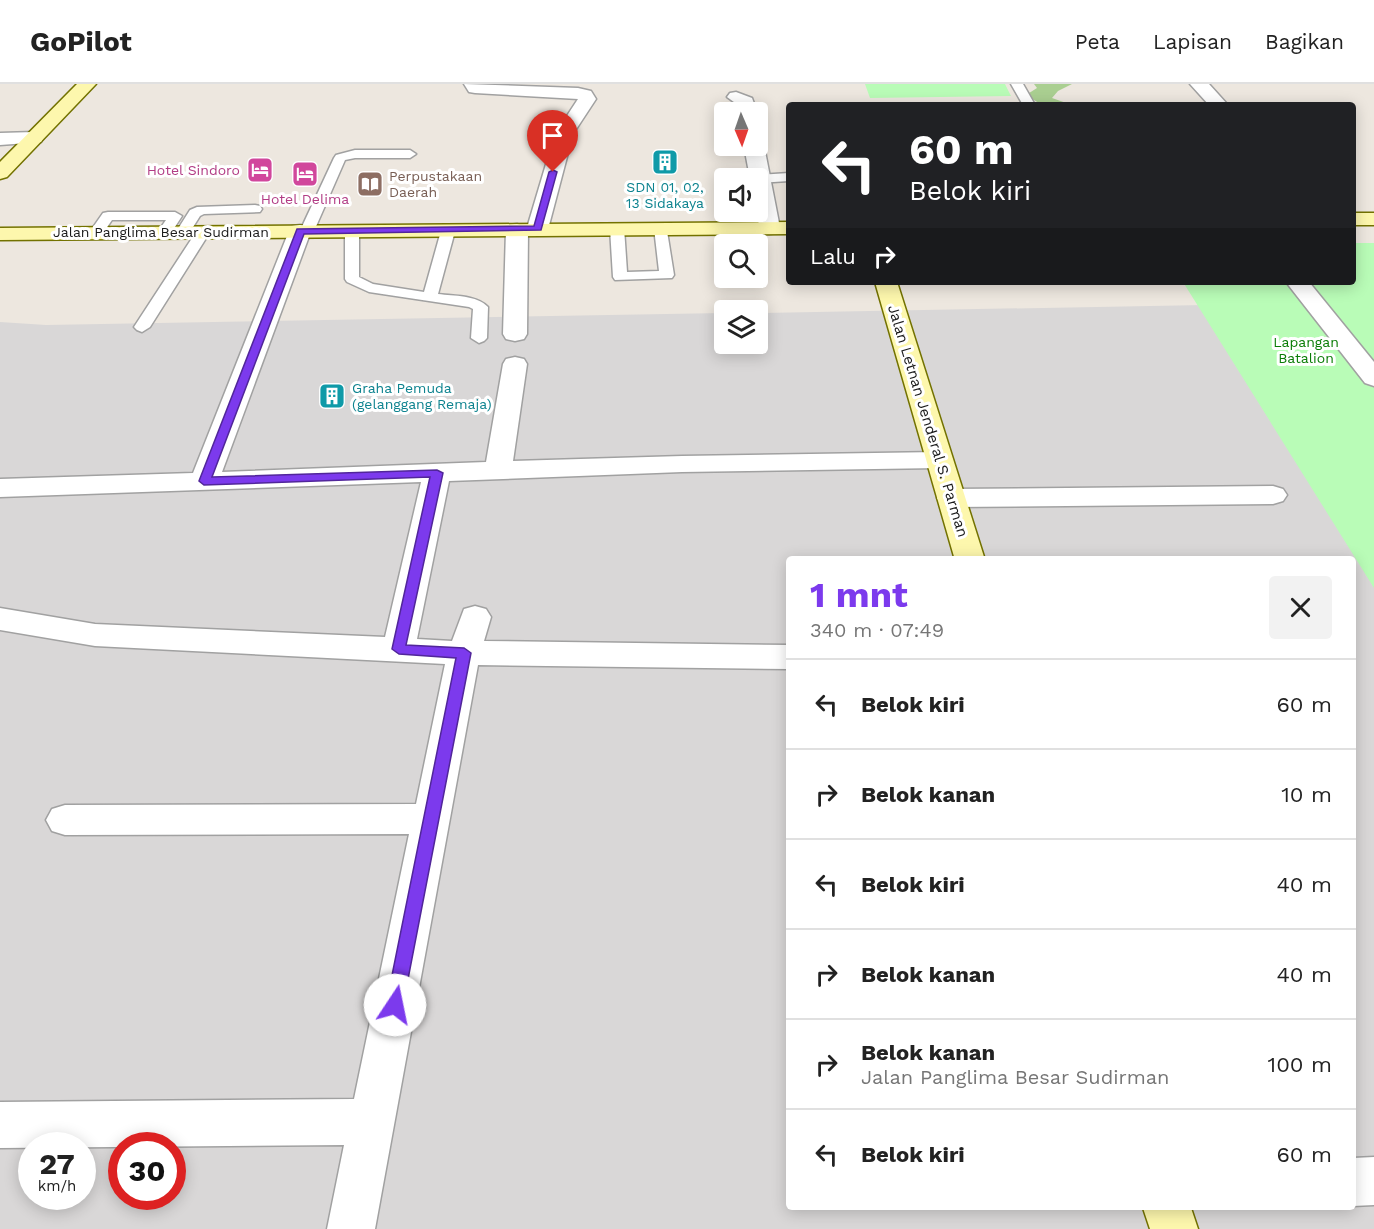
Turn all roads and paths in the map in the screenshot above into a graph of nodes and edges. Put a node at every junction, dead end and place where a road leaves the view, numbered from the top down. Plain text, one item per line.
1 (87, 84) edge
2 (473, 84) edge
3 (1017, 84) edge
4 (1199, 84) edge
5 (736, 97) dead end
6 (746, 102) edge
7 (1027, 102) edge
8 (1216, 102) edge
9 (34, 138) junction
10 (0, 139) edge
11 (410, 154) dead end
12 (0, 173) edge
13 (786, 177) edge
14 (768, 178) edge
15 (768, 199) edge
16 (255, 209) dead end
17 (1356, 219) edge
18 (1374, 219) edge
19 (617, 228) junction
20 (661, 228) junction
21 (779, 228) edge
22 (527, 229) junction
23 (304, 231) junction
24 (352, 231) junction
25 (448, 231) junction
26 (184, 232) junction
27 (0, 234) edge
28 (886, 285) edge
29 (1299, 285) edge
30 (430, 296) junction
31 (142, 327) dead end
32 (515, 334) dead end
33 (479, 338) dead end
34 (515, 364) dead end
35 (1374, 378) edge
36 (939, 460) junction
37 (498, 471) junction
38 (437, 473) junction
39 (204, 481) junction
40 (3, 493) edge
41 (1273, 495) dead end
42 (951, 498) junction
43 (969, 556) edge
44 (0, 619) edge
45 (470, 635) junction
46 (399, 649) junction
47 (786, 657) edge
48 (431, 819) junction
49 (65, 820) dead end
50 (372, 1122) junction
51 (0, 1125) edge
52 (1374, 1181) edge
53 (1356, 1182) edge
54 (1168, 1210) edge
55 (351, 1229) edge
56 (1174, 1229) edge

1 - 9 main road
2 - 22 street
3 - 7 lane
4 - 8 street
5 - 6 street
9 - 10 street
9 - 12 main road
11 - 23 lane
13 - 14 lane
15 - 21 street
16 - 26 lane
17 - 18 main road
19 - 20 main road, Jalan Panglima Besar Sudirman
19 - 20 lane
19 - 22 main road, Jalan Panglima Besar Sudirman
20 - 21 main road, Jalan Panglima Besar Sudirman
22 - 25 main road, Jalan Panglima Besar Sudirman
22 - 32 street
23 - 24 main road, Jalan Panglima Besar Sudirman
23 - 26 main road, Jalan Panglima Besar Sudirman
23 - 39 street
24 - 25 main road, Jalan Panglima Besar Sudirman
24 - 30 lane
25 - 30 lane
26 - 27 main road, Jalan Panglima Besar Sudirman
26 - 31 lane
28 - 36 main road, Jalan Letnan Jenderal S. Parman
29 - 35 street
30 - 33 lane
34 - 37 street
36 - 37 street
36 - 42 main road, Jalan Letnan Jenderal S. Parman
37 - 38 street
38 - 39 street
38 - 46 street
39 - 40 street
41 - 42 street
42 - 43 main road, Jalan Letnan Jenderal S. Parman
44 - 46 street
45 - 46 street
45 - 47 street
45 - 48 street
48 - 49 street
48 - 50 street
50 - 51 street
50 - 55 street
52 - 53 street
54 - 56 main road

